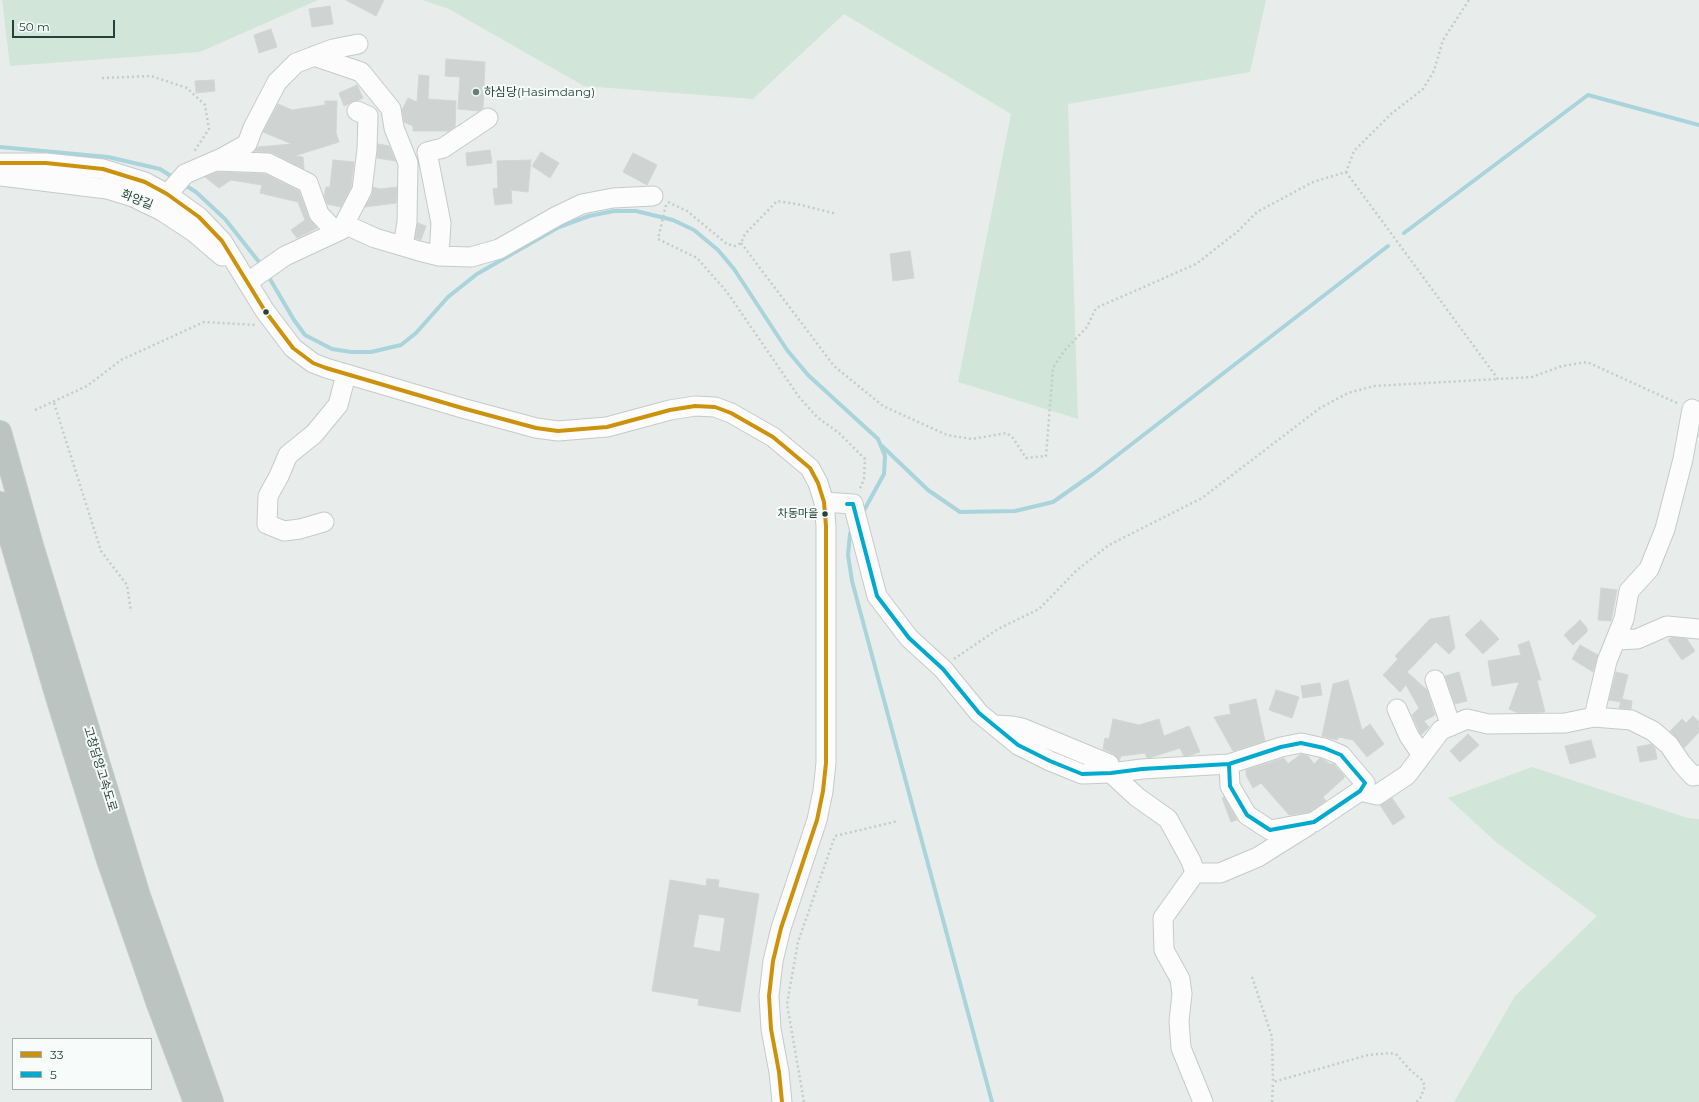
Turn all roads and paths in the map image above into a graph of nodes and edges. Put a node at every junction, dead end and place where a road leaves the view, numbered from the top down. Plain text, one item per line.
1 (1469, 0) edge
2 (358, 44) dead end
3 (314, 56) junction
4 (102, 78) dead end
5 (357, 111) dead end
6 (488, 118) dead end
7 (215, 161) junction
8 (0, 163) edge
9 (1346, 172) junction
10 (185, 174) junction
11 (0, 176) edge
12 (165, 197) junction
13 (659, 202) junction
14 (837, 214) dead end
15 (340, 228) junction
16 (741, 243) junction
17 (403, 246) junction
18 (439, 256) junction
19 (254, 278) junction
20 (276, 326) junction
21 (346, 375) junction
22 (1498, 379) junction
23 (54, 402) junction
24 (1692, 409) joint
25 (35, 410) dead end
26 (0, 432) edge
27 (824, 502) junction
28 (0, 503) edge
29 (854, 508) junction
30 (324, 522) dead end
31 (131, 612) dead end
32 (1699, 629) edge
33 (1616, 640) junction
34 (943, 669) junction
35 (1435, 680) dead end
36 (1397, 709) dead end
37 (1594, 717) junction
38 (1451, 726) junction
39 (1422, 755) junction
40 (1229, 764) junction
41 (1111, 773) junction
42 (1699, 775) edge
43 (1360, 791) junction
44 (898, 821) dead end
45 (1314, 822) junction
46 (1195, 873) junction
47 (1252, 977) dead end
48 (1273, 1082) junction
49 (195, 1102) edge
50 (212, 1102) edge
51 (782, 1102) edge
52 (804, 1102) edge
53 (1203, 1102) edge
54 (1272, 1102) edge
55 (1416, 1102) edge

1 - 9 path
2 - 3 street
3 - 7 street
3 - 17 street
4 - 10 path
5 - 15 street
6 - 18 street
7 - 10 street
7 - 15 street
8 - 12 street, 화양길
9 - 16 path
9 - 22 path
10 - 12 street
11 - 12 street, 화양길
12 - 19 street, 화양길
13 - 16 path
13 - 18 street
13 - 29 path
14 - 16 path
15 - 17 street
15 - 19 street
17 - 18 street
19 - 20 street, 화양길
20 - 21 street, 화양길
20 - 23 path
21 - 27 street, 화양길
21 - 30 street
22 - 24 path
22 - 34 path
23 - 25 path
23 - 31 path
24 - 33 street
26 - 50 highway, 고창담양고속도로
27 - 29 street
27 - 51 street, 화양길
28 - 49 highway, 고창담양고속도로
29 - 34 street
32 - 33 street
33 - 37 street
34 - 41 street
35 - 38 street
36 - 39 street
37 - 38 street
37 - 42 street
38 - 39 street
39 - 43 street
40 - 41 street
40 - 43 street
40 - 45 street
41 - 46 street
43 - 45 street
44 - 52 path
45 - 46 street
46 - 53 street
47 - 48 path
48 - 54 path
48 - 55 path

